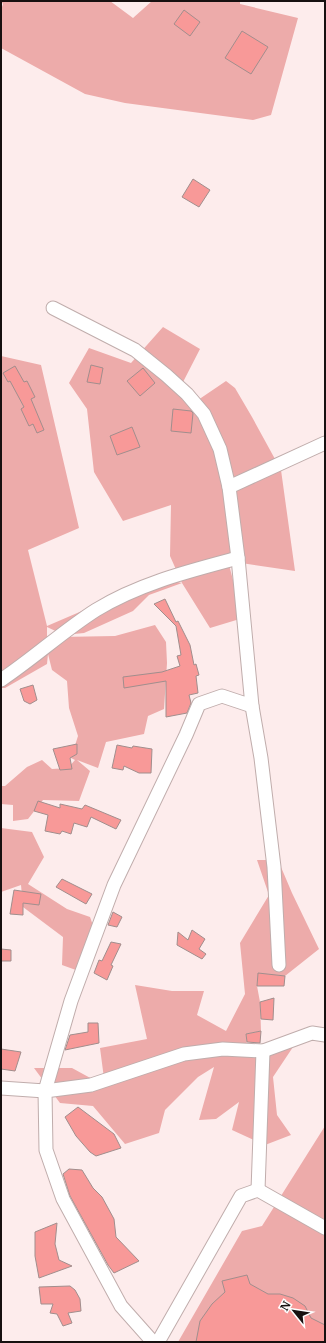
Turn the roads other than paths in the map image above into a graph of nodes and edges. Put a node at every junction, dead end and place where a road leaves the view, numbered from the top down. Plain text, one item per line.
1 (53, 308) dead end
2 (325, 443) edge
3 (229, 487) junction
4 (238, 558) junction
5 (1, 680) edge
6 (252, 706) junction
7 (279, 965) dead end
8 (325, 1034) edge
9 (263, 1051) junction
10 (1, 1088) edge
11 (45, 1090) junction
12 (258, 1190) junction
13 (325, 1228) edge
14 (153, 1342) edge
15 (158, 1342) edge

1 - 3 street
2 - 3 street
3 - 4 street
4 - 5 street
4 - 6 street
6 - 7 street
6 - 11 street
8 - 9 street
9 - 11 street
9 - 12 street
10 - 11 street
11 - 14 street
12 - 13 street
12 - 15 street

